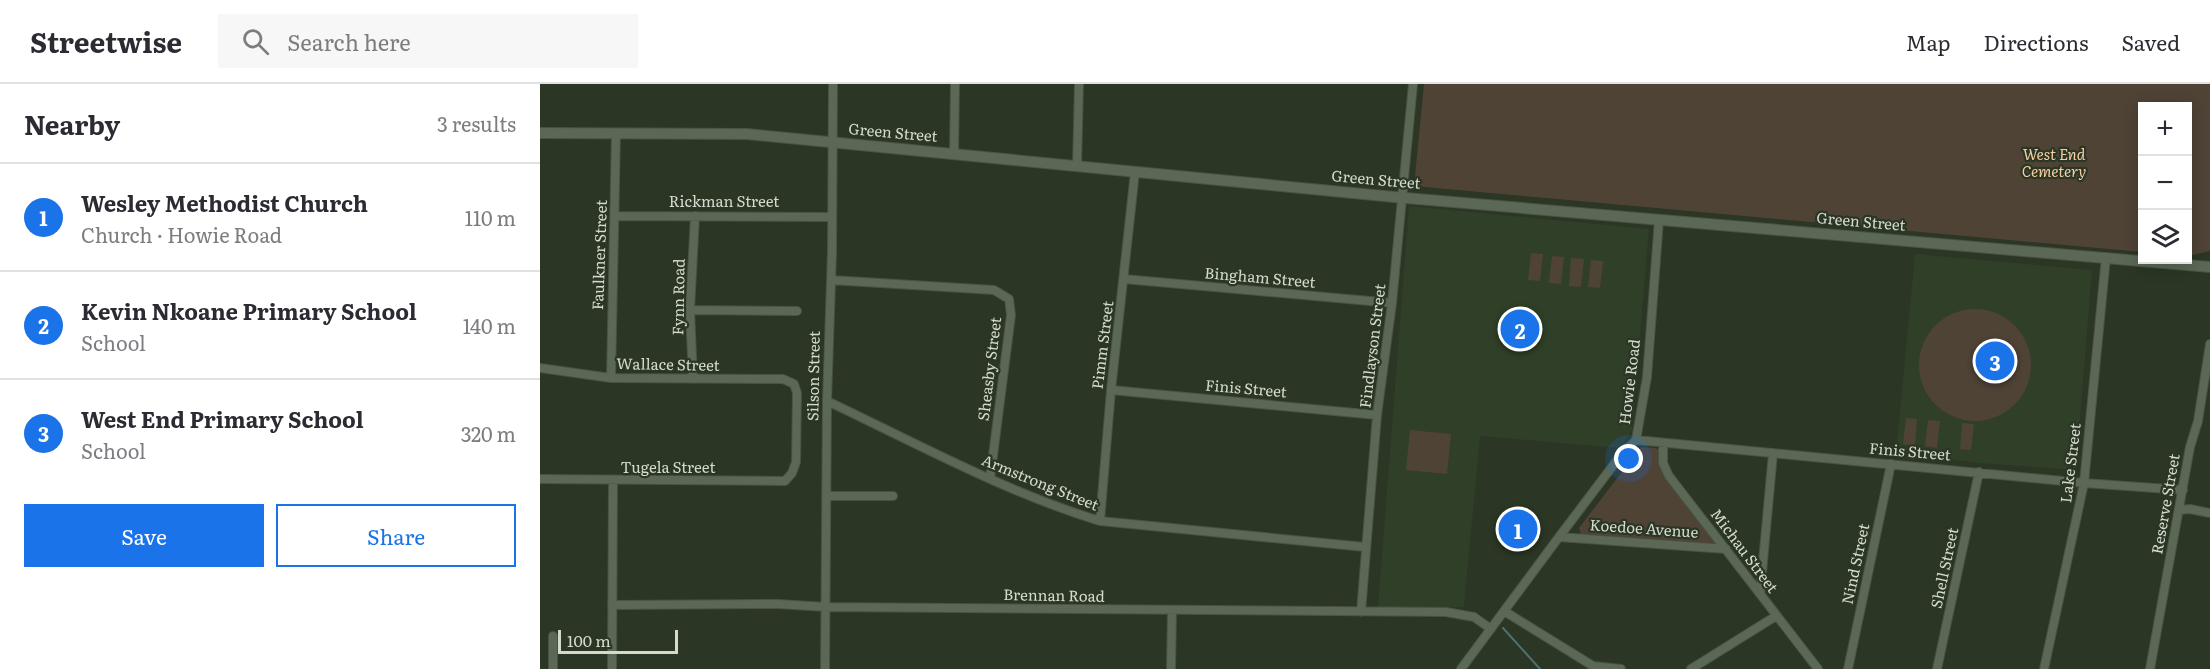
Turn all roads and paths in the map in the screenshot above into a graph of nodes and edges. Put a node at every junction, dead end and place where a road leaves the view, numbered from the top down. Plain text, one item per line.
1 (833, 84) edge
2 (954, 84) edge
3 (1079, 84) edge
4 (1413, 84) edge
5 (540, 133) edge
6 (616, 133) junction
7 (833, 143) junction
8 (954, 154) junction
9 (1077, 166) junction
10 (1135, 172) junction
11 (1403, 197) junction
12 (616, 216) junction
13 (695, 216) junction
14 (832, 217) junction
15 (1659, 220) junction
16 (2106, 257) junction
17 (2210, 267) edge
18 (1124, 279) junction
19 (831, 280) junction
20 (1392, 303) junction
21 (690, 310) junction
22 (797, 311) dead end
23 (2210, 344) edge
24 (540, 368) edge
25 (611, 378) junction
26 (693, 379) junction
27 (1111, 390) junction
28 (827, 401) junction
29 (1377, 415) junction
30 (1636, 440) junction
31 (1662, 444) junction
32 (1773, 453) junction
33 (1891, 464) junction
34 (1979, 472) junction
35 (792, 473) joint
36 (990, 478) junction
37 (540, 480) edge
38 (613, 481) junction
39 (2084, 483) junction
40 (2183, 490) junction
41 (826, 496) junction
42 (893, 496) dead end
43 (2179, 510) junction
44 (2210, 513) edge
45 (1100, 521) junction
46 (1559, 537) junction
47 (1365, 547) junction
48 (1726, 549) junction
49 (1760, 594) junction
50 (612, 605) junction
51 (826, 607) junction
52 (1504, 610) junction
53 (1172, 611) junction
54 (1361, 612) junction
55 (1776, 616) junction
56 (1491, 629) junction
57 (553, 636) dead end
58 (1592, 668) edge
59 (553, 669) edge
60 (612, 669) edge
61 (825, 669) edge
62 (1171, 669) edge
63 (1461, 669) edge
64 (1621, 669) edge
65 (1690, 669) edge
66 (1818, 669) edge
67 (1848, 669) edge
68 (1937, 669) edge
69 (2044, 669) edge
70 (2150, 669) edge

1 - 7 street, Silson Street
2 - 8 street
3 - 9 street
4 - 11 street, Findlayson Street
5 - 6 street, Green Street
6 - 7 street, Green Street
6 - 12 street, Faulkner Street
7 - 8 street, Green Street
7 - 14 street, Silson Street
8 - 9 street, Green Street
9 - 10 street, Green Street
10 - 11 street, Green Street
10 - 18 street, Pimm Street
11 - 15 street, Green Street
11 - 20 street, Findlayson Street
12 - 13 street, Rickman Street
12 - 25 street, Faulkner Street
13 - 14 street, Rickman Street
13 - 21 street, Fynn Road
14 - 19 street, Silson Street
15 - 16 street, Green Street
15 - 30 street, Howie Road
16 - 17 street, Green Street
16 - 39 street, Lake Street
18 - 20 street, Bingham Street
18 - 27 street, Pimm Street
19 - 28 street, Silson Street
19 - 36 street, Sheasby Street
20 - 29 street, Findlayson Street
21 - 22 street
21 - 26 street, Fynn Road
23 - 40 street, Reserve Street
24 - 25 street, Wallace Street
25 - 26 street, Wallace Street
26 - 35 street, Wallace Street
27 - 29 street, Finis Street
27 - 45 street, Pimm Street
28 - 36 street, Armstrong Street
28 - 41 street, Silson Street
29 - 47 street, Findlayson Street
30 - 31 street, Finis Street
30 - 46 street, Howie Road
31 - 32 street, Finis Street
31 - 48 street, Michau Street
32 - 33 street, Finis Street
32 - 49 street
33 - 34 street, Finis Street
33 - 67 street, Nind Street
34 - 39 street, Finis Street
34 - 68 street, Shell Street
35 - 38 street, Tugela Street
36 - 45 street, Armstrong Street
37 - 38 street, Tugela Street
38 - 50 street
39 - 40 street, Finis Street
39 - 69 street, Lake Street
40 - 43 street, Reserve Street
41 - 42 street
41 - 51 street, Silson Street
43 - 44 street
43 - 70 street, Reserve Street
45 - 47 street, Armstrong Street
46 - 48 street, Koedoe Avenue
46 - 52 street, Howie Road
47 - 54 street, Findlayson Street
48 - 49 street, Michau Street
49 - 55 street, Michau Street
50 - 51 street, Brennan Road
50 - 60 street
51 - 53 street, Brennan Road
51 - 61 street, Silson Street
52 - 56 street, Howie Road
52 - 58 street
53 - 54 street, Brennan Road
53 - 62 street
54 - 56 street, Brennan Road
55 - 65 street
55 - 66 street, Michau Street
56 - 63 street, Howie Road
57 - 59 street
58 - 64 street

